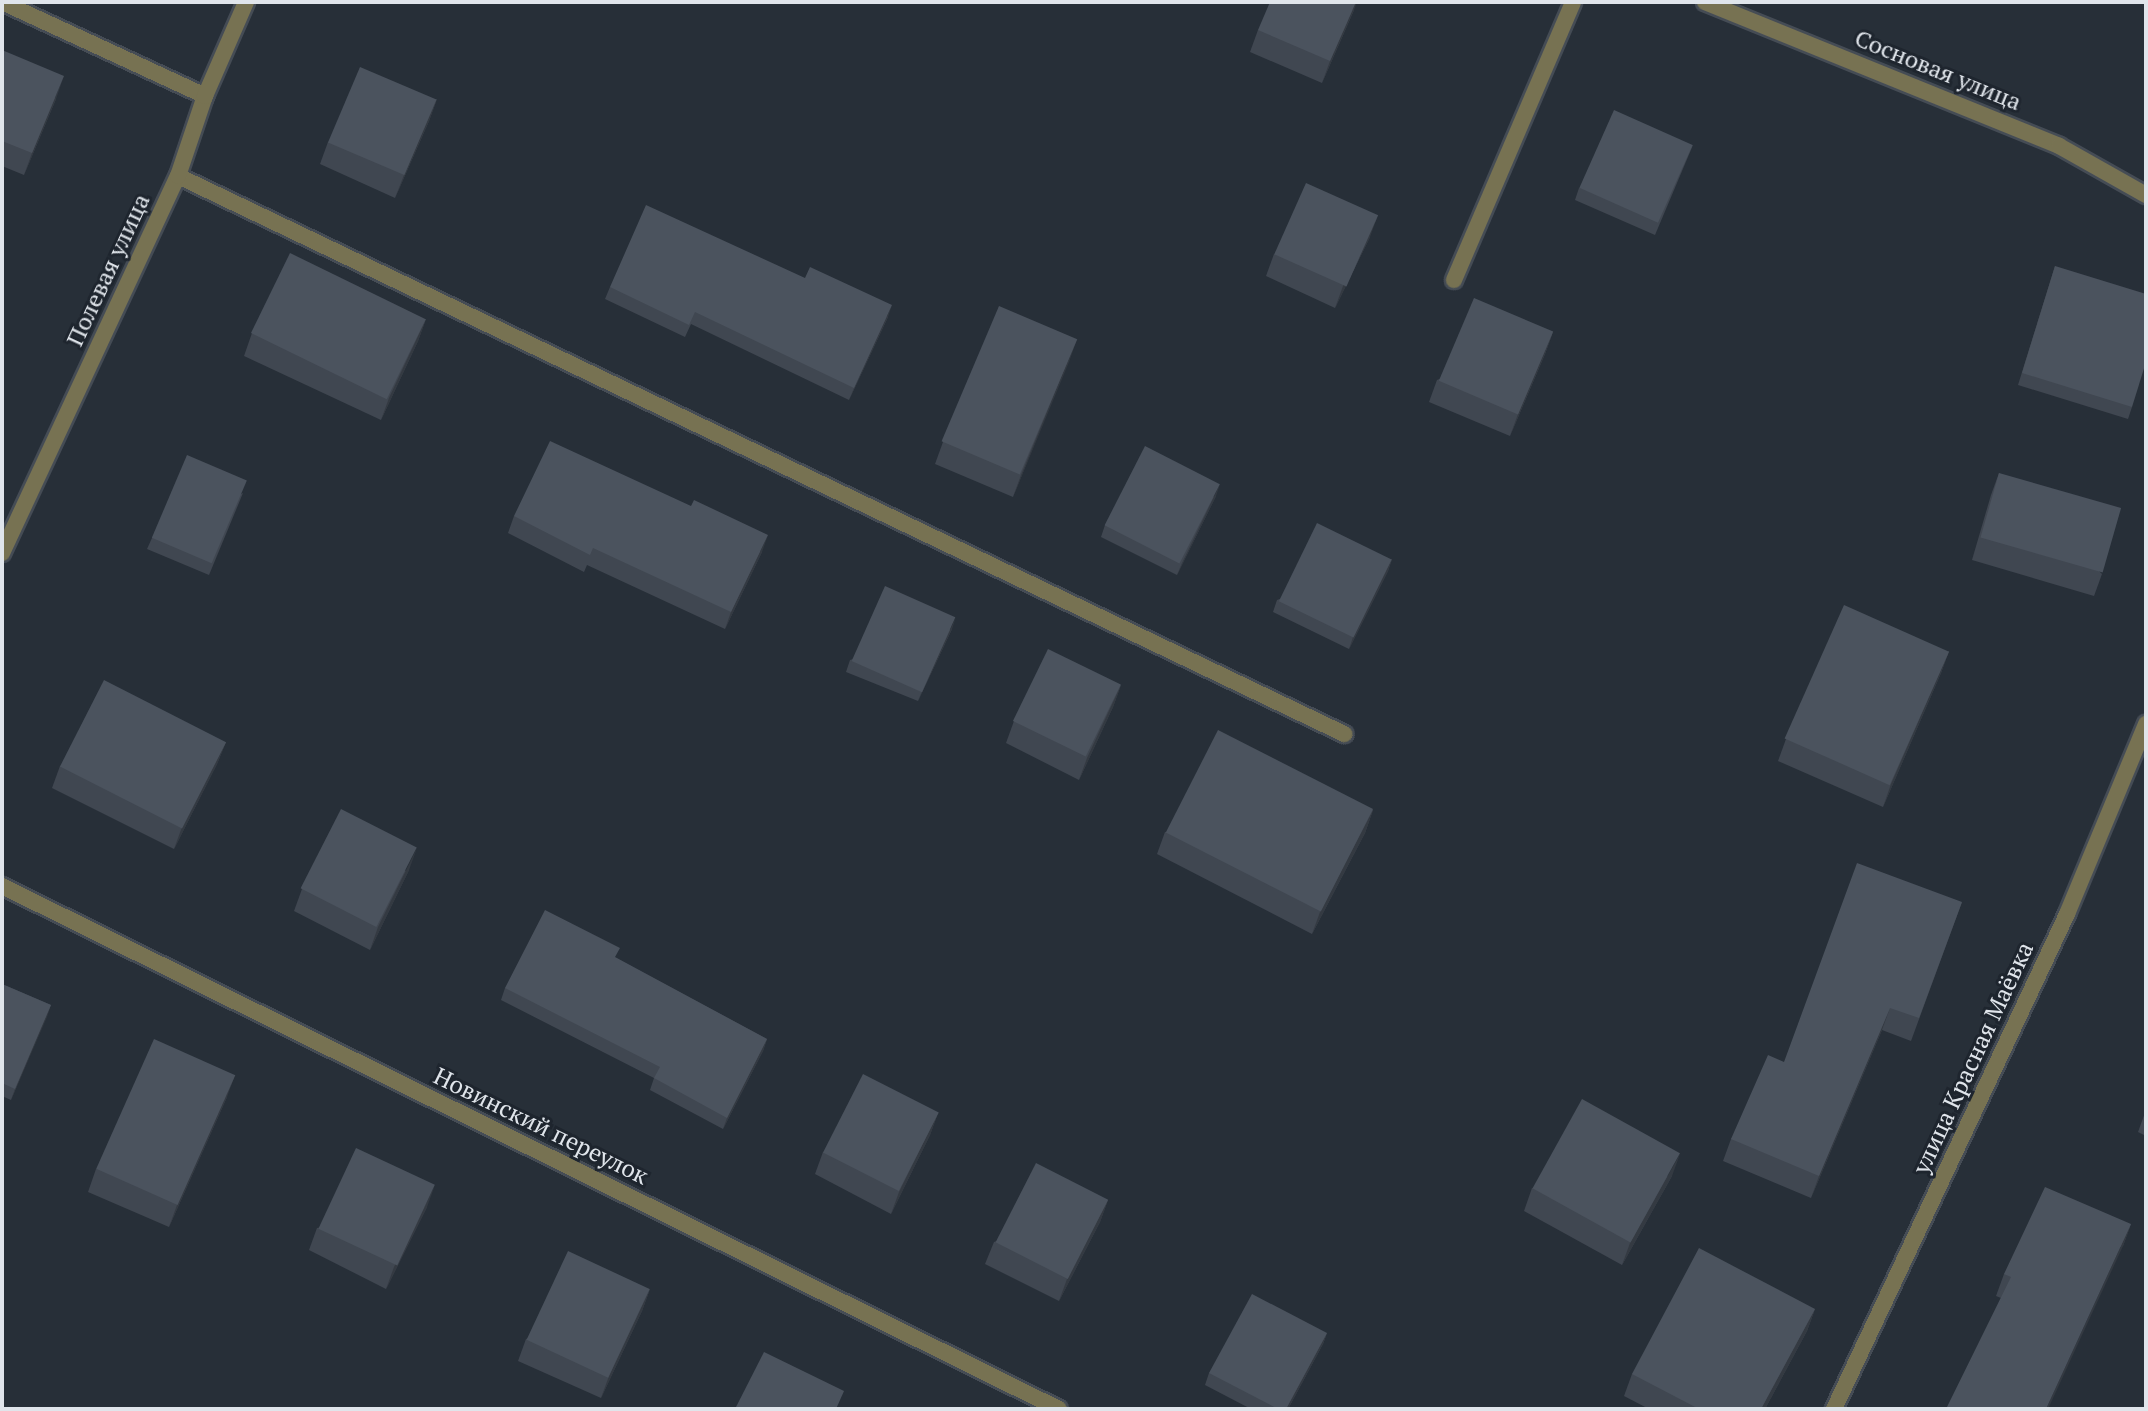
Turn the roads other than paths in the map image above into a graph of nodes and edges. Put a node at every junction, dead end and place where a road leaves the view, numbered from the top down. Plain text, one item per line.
1 (2, 2) edge
2 (246, 2) edge
3 (1573, 2) edge
4 (1705, 2) edge
5 (205, 96) junction
6 (178, 176) junction
7 (2146, 195) edge
8 (1454, 280) dead end
9 (2, 553) edge
10 (2146, 724) edge
11 (1344, 734) dead end
12 (2, 886) edge
13 (1059, 1409) edge
14 (1834, 1409) edge

1 - 5 street
2 - 5 street, Полевая улица
3 - 8 street
4 - 7 street, Сосновая улица
5 - 6 street, Полевая улица
6 - 9 street, Полевая улица
6 - 11 street
10 - 14 street, улица Красная Маёвка
12 - 13 street, Новинский переулок

